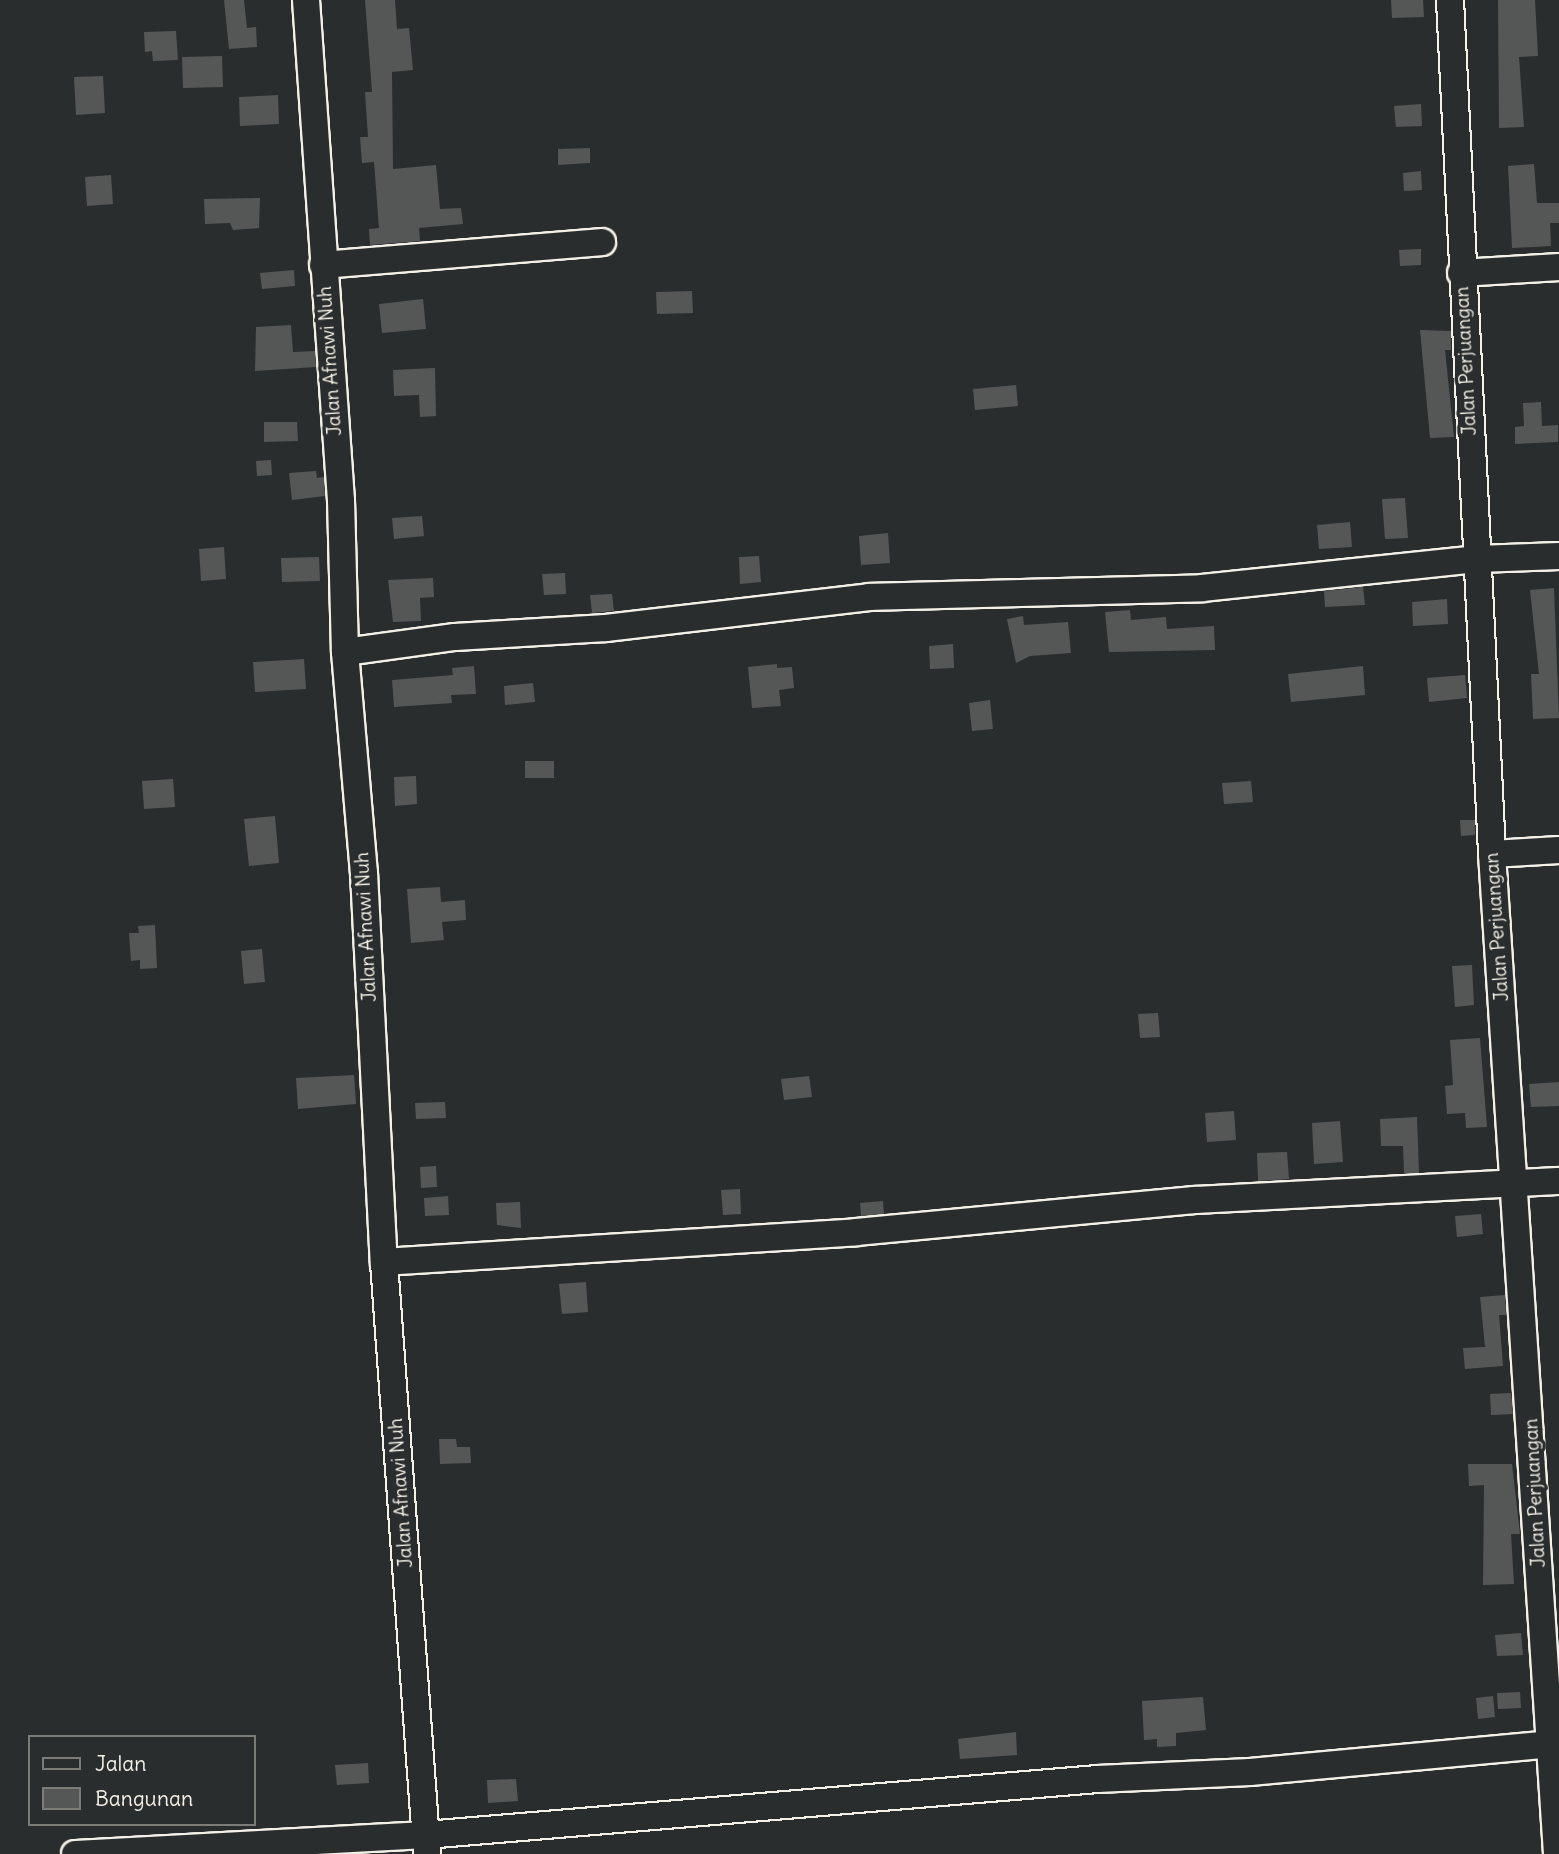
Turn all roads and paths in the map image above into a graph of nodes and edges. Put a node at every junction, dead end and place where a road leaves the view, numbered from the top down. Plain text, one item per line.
1 (306, 0) edge
2 (1450, 0) edge
3 (601, 242) dead end
4 (323, 265) junction
5 (1559, 267) edge
6 (1461, 273) junction
7 (1559, 556) edge
8 (1478, 559) junction
9 (345, 652) junction
10 (1559, 850) edge
11 (1492, 855) junction
12 (1559, 1181) edge
13 (1514, 1184) junction
14 (384, 1262) junction
15 (1550, 1744) junction
16 (426, 1844) edge
17 (75, 1854) edge
18 (1557, 1854) edge

1 - 4 street, Jalan Afnawi Nuh
2 - 6 street, Jalan Perjuangan
3 - 4 street
4 - 9 street, Jalan Afnawi Nuh
5 - 6 street
6 - 8 street, Jalan Perjuangan
7 - 8 street
8 - 9 street
8 - 11 street, Jalan Perjuangan
9 - 14 street, Jalan Afnawi Nuh
10 - 11 street
11 - 13 street, Jalan Perjuangan
12 - 13 street
13 - 14 street
13 - 15 street, Jalan Perjuangan
14 - 16 street, Jalan Afnawi Nuh
15 - 16 street
15 - 18 street, Jalan Perjuangan
16 - 17 street

